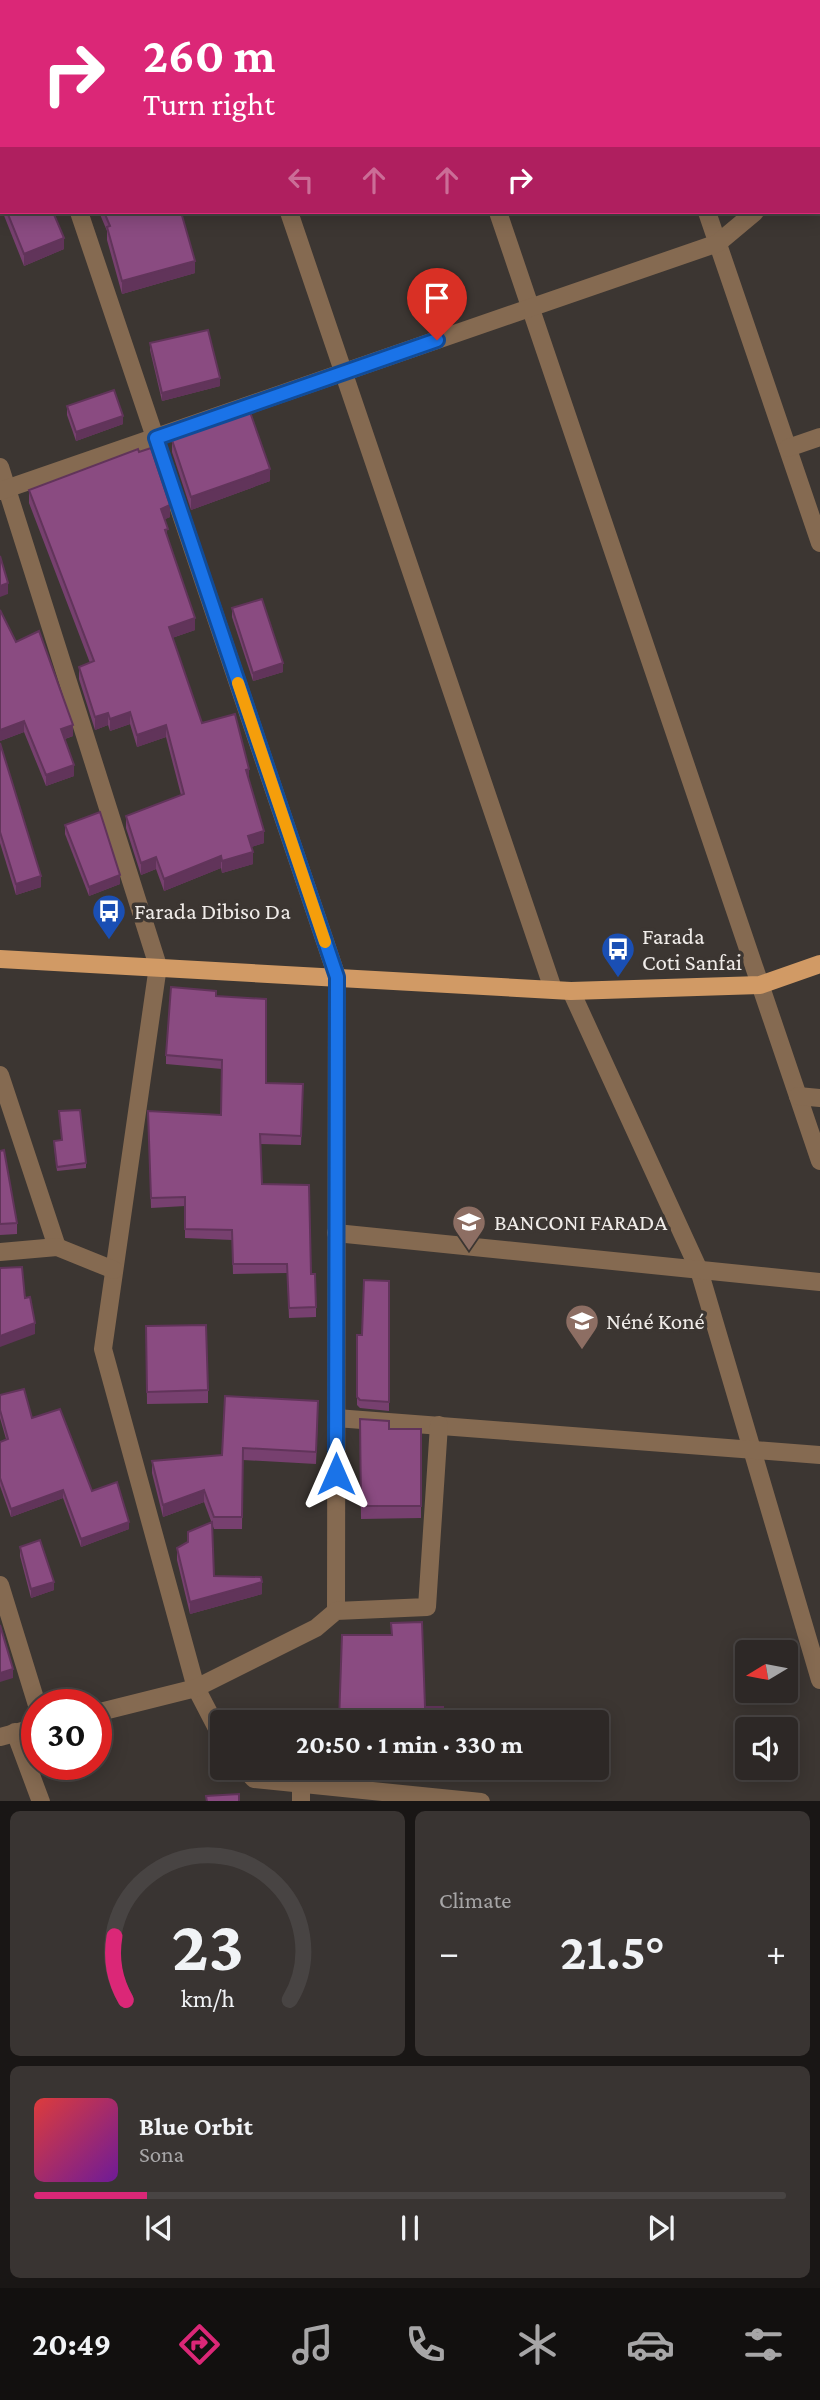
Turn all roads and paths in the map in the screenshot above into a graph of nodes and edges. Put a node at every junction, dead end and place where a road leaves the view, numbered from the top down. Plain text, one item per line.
1 (80, 214) edge
2 (290, 214) edge
3 (499, 214) edge
4 (708, 214) edge
5 (753, 214) edge
6 (718, 243) junction
7 (530, 308) junction
8 (344, 372) junction
9 (820, 437) edge
10 (156, 438) junction
11 (788, 448) junction
12 (0, 467) edge
13 (4, 490) edge
14 (820, 543) edge
15 (0, 959) edge
16 (820, 964) edge
17 (158, 966) junction
18 (337, 977) junction
19 (760, 985) junction
20 (562, 990) junction
21 (0, 1075) edge
22 (798, 1096) junction
23 (820, 1098) edge
24 (820, 1161) edge
25 (337, 1233) junction
26 (57, 1247) junction
27 (0, 1252) edge
28 (114, 1270) junction
29 (699, 1270) junction
30 (820, 1282) edge
31 (336, 1418) junction
32 (439, 1425) junction
33 (754, 1448) junction
34 (820, 1455) edge
35 (0, 1585) edge
36 (336, 1611) junction
37 (816, 1644) edge
38 (820, 1680) edge
39 (196, 1688) junction
40 (32, 1689) edge
41 (112, 1709) edge
42 (210, 1715) edge
43 (7, 1735) edge
44 (257, 1780) edge
45 (301, 1793) edge
46 (41, 1801) edge
47 (481, 1801) edge

1 - 10 street
2 - 8 street
3 - 7 street
4 - 6 street
5 - 6 street
6 - 7 street
6 - 11 street
7 - 8 street
7 - 19 street
8 - 10 street
8 - 20 street
9 - 11 street
10 - 13 street
10 - 18 street
11 - 14 street
12 - 13 street
13 - 17 street
15 - 17 main road
16 - 19 main road
17 - 18 main road
17 - 28 street
18 - 20 main road
18 - 25 street
19 - 20 main road
19 - 22 street
20 - 29 street
21 - 26 street
22 - 23 street
22 - 24 street
25 - 29 street
25 - 31 street
26 - 27 street
26 - 28 street
28 - 39 street
29 - 30 street
29 - 33 street
31 - 32 street
31 - 36 street
32 - 33 street
32 - 36 street
33 - 34 street
33 - 37 street
35 - 40 street
36 - 39 street
37 - 38 street
39 - 41 street
39 - 42 street
43 - 46 street
44 - 45 street
45 - 47 street

